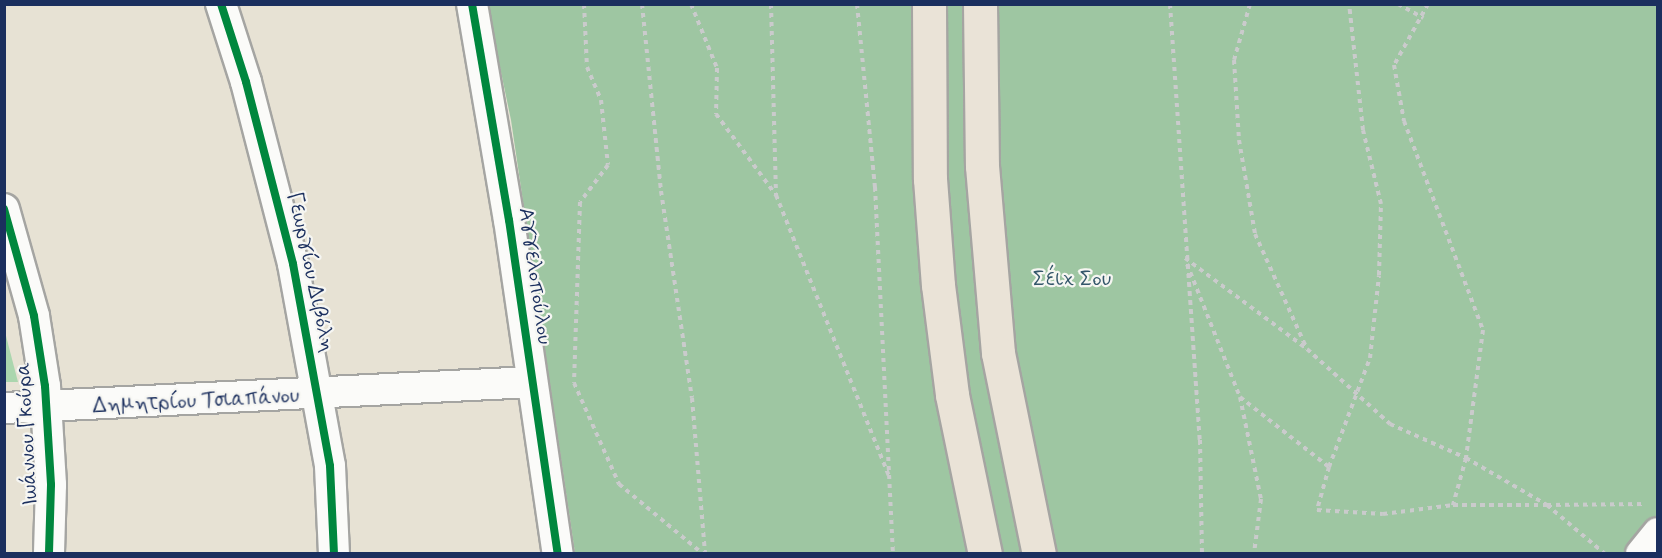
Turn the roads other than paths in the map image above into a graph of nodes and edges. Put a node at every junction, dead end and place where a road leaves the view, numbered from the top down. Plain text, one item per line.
1 (221, 4) edge
2 (472, 4) edge
3 (928, 4) edge
4 (980, 4) edge
5 (6, 222) edge
6 (532, 382) junction
7 (318, 394) junction
8 (4, 408) edge
9 (47, 408) junction
10 (1658, 533) edge
11 (49, 554) edge
12 (334, 554) edge
13 (558, 554) edge
14 (985, 554) edge
15 (1039, 554) edge
16 (1641, 554) edge

1 - 7 street, Γεωργίου Διβόλη
2 - 6 street, Αγγελοπούλου
3 - 14 highway
4 - 15 highway
5 - 9 street, Ιωάννου Γκούρα
6 - 7 street, Δημητρίου Τσιαπάνου
6 - 13 street, Αγγελοπούλου
7 - 9 street, Δημητρίου Τσιαπάνου
7 - 12 street, Γεωργίου Διβόλη
8 - 9 street, Δημητρίου Τσιαπάνου
9 - 11 street, Ιωάννου Γκούρα
10 - 16 street

